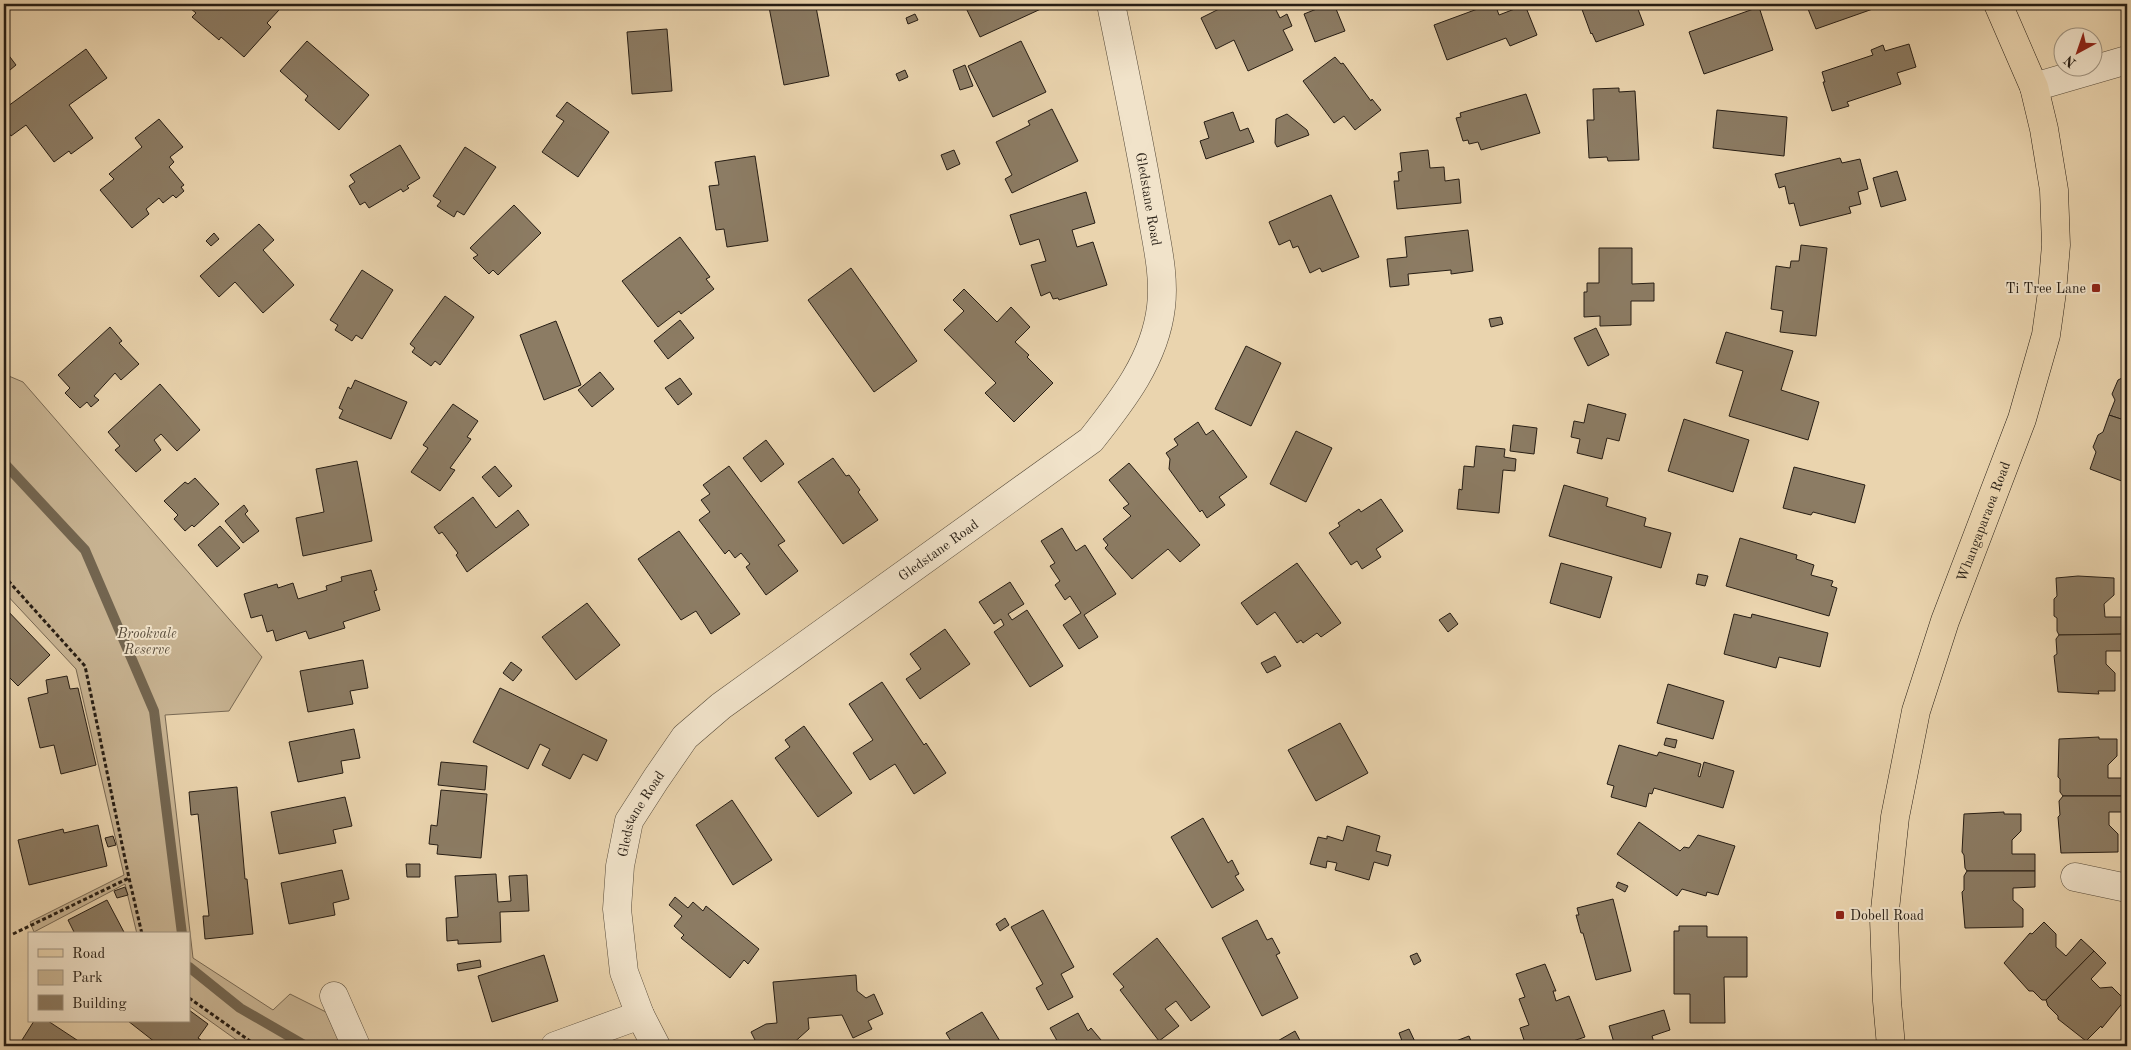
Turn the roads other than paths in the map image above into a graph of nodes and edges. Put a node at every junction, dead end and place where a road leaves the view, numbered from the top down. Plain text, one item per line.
1 (1111, 4) edge
2 (1998, 4) edge
3 (2127, 60) edge
4 (2034, 87) junction
5 (2075, 877) dead end
6 (2127, 888) edge
7 (334, 996) dead end
8 (640, 1015) junction
9 (356, 1046) edge
10 (555, 1046) edge
11 (656, 1046) edge
12 (1891, 1046) edge

1 - 8 street, Gledstane Road
2 - 4 main road, Whangaparaoa Road
3 - 4 street
4 - 12 main road, Whangaparaoa Road
5 - 6 street
7 - 9 street
8 - 10 street
8 - 11 street, Gledstane Road

